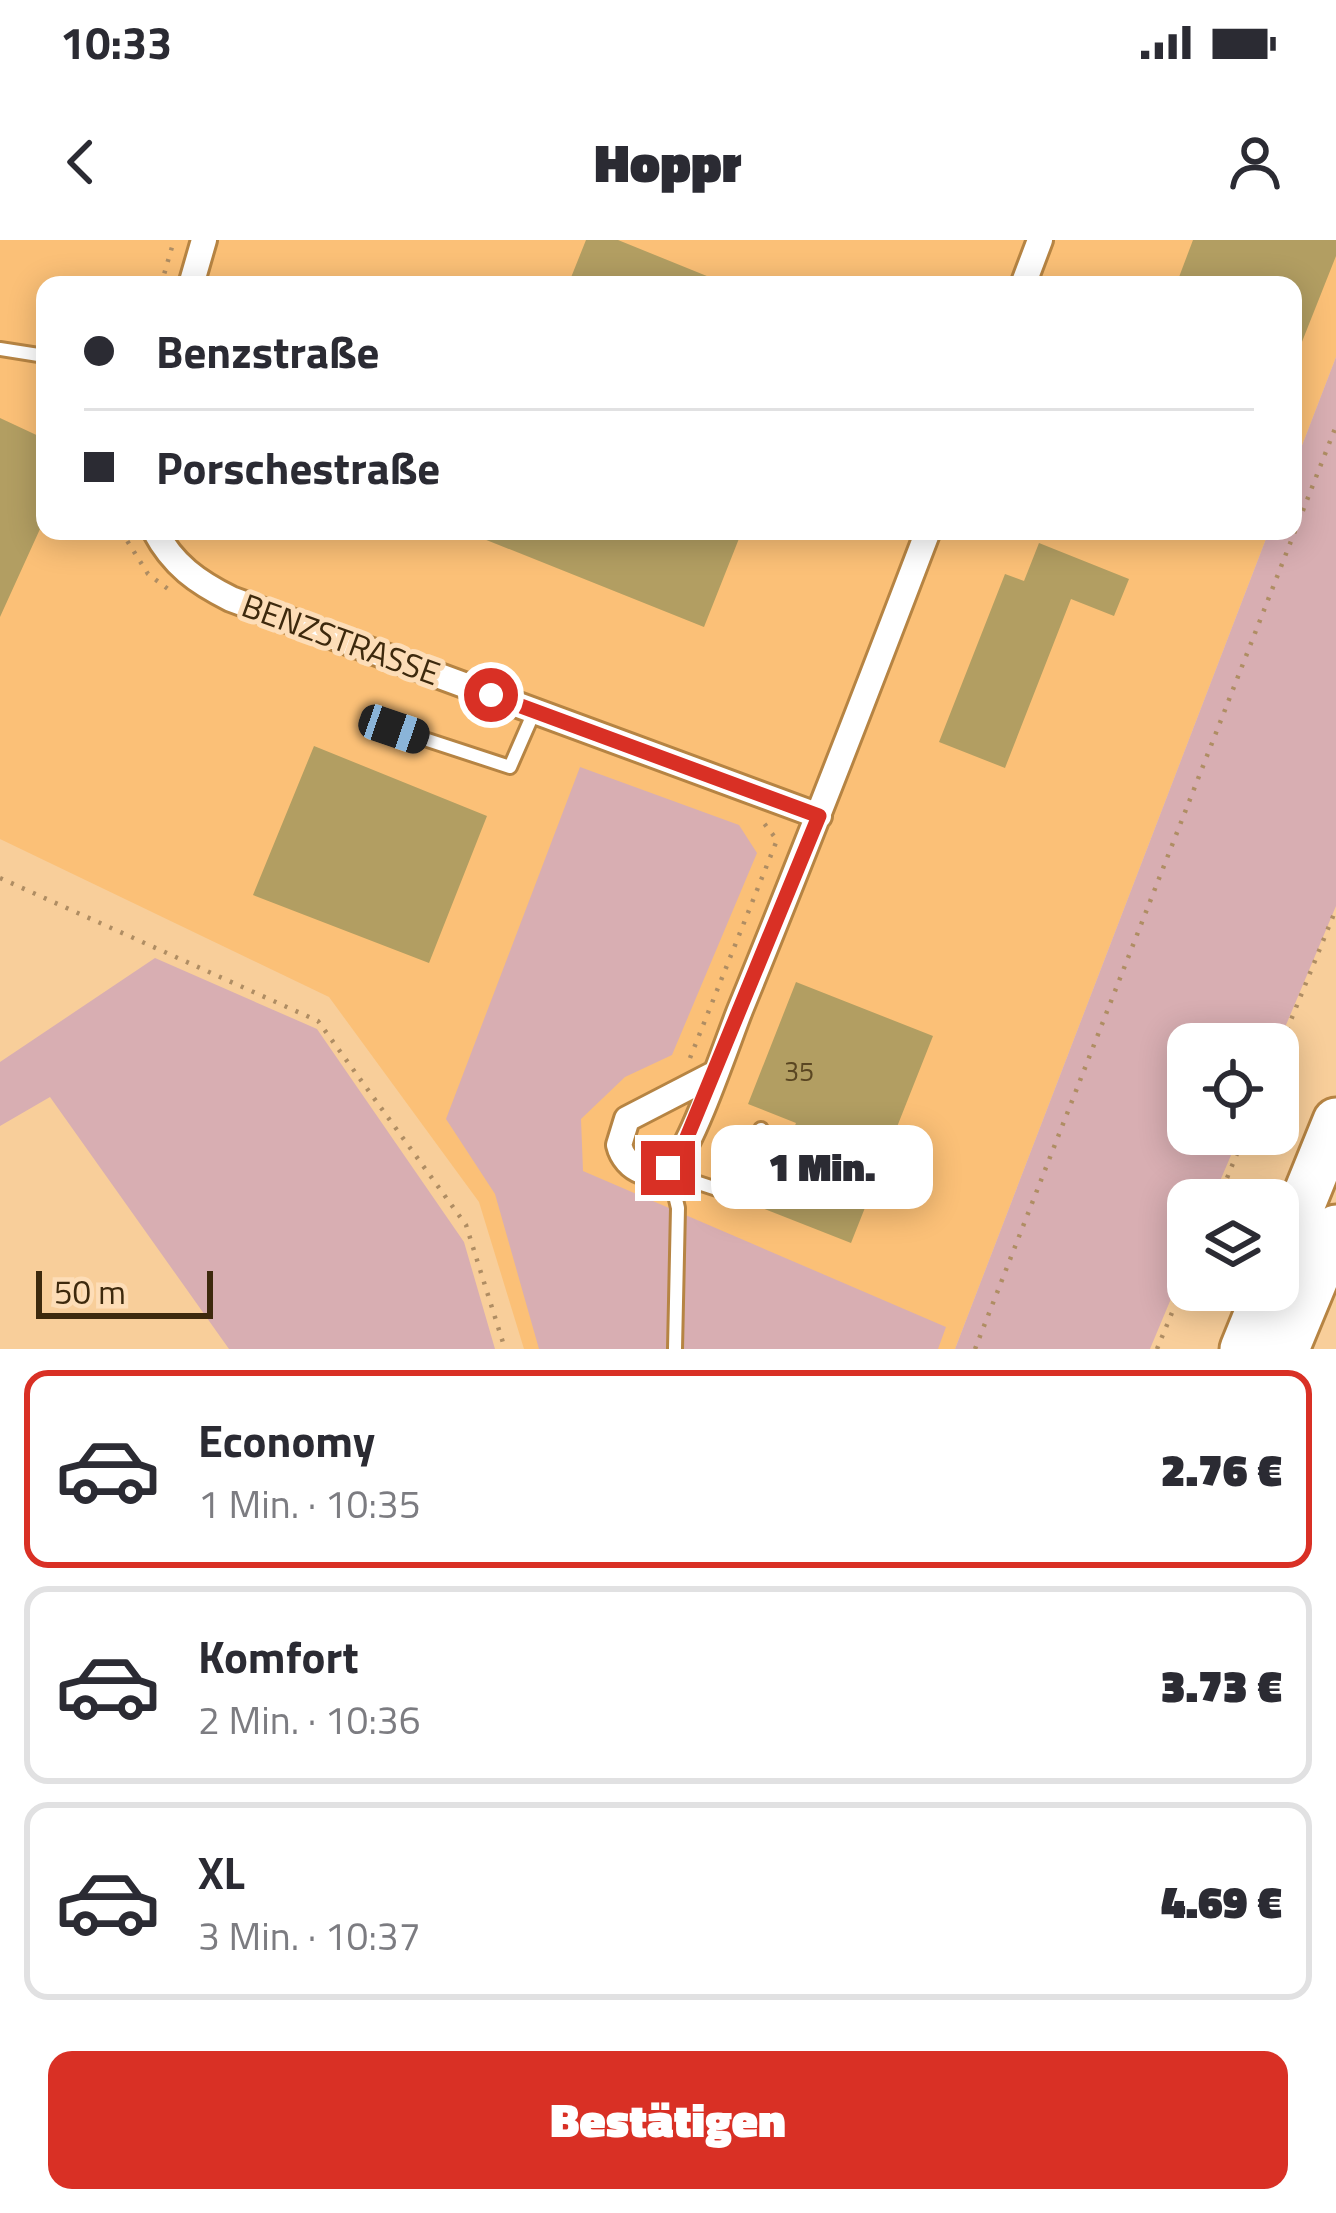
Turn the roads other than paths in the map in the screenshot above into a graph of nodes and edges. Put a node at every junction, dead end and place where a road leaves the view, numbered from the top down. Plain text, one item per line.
1 (204, 240) edge
2 (1040, 240) edge
3 (194, 276) edge
4 (1026, 276) edge
5 (0, 349) edge
6 (36, 355) edge
7 (160, 540) edge
8 (925, 540) edge
9 (535, 711) junction
10 (394, 729) dead end
11 (819, 816) junction
12 (714, 1074) junction
13 (1336, 1120) edge
14 (761, 1129) dead end
15 (661, 1171) junction
16 (1299, 1212) edge
17 (1336, 1228) edge
18 (1258, 1311) edge
19 (675, 1349) edge
20 (1243, 1349) edge
21 (1286, 1349) edge

1 - 3 street
2 - 4 street
5 - 6 lane
7 - 9 street, BENZSTRASSE
8 - 11 street
9 - 10 lane
9 - 11 street, BENZSTRASSE
11 - 12 street
12 - 15 street
12 - 15 street
13 - 16 highway
14 - 15 lane
15 - 19 lane
17 - 21 highway
18 - 20 highway

